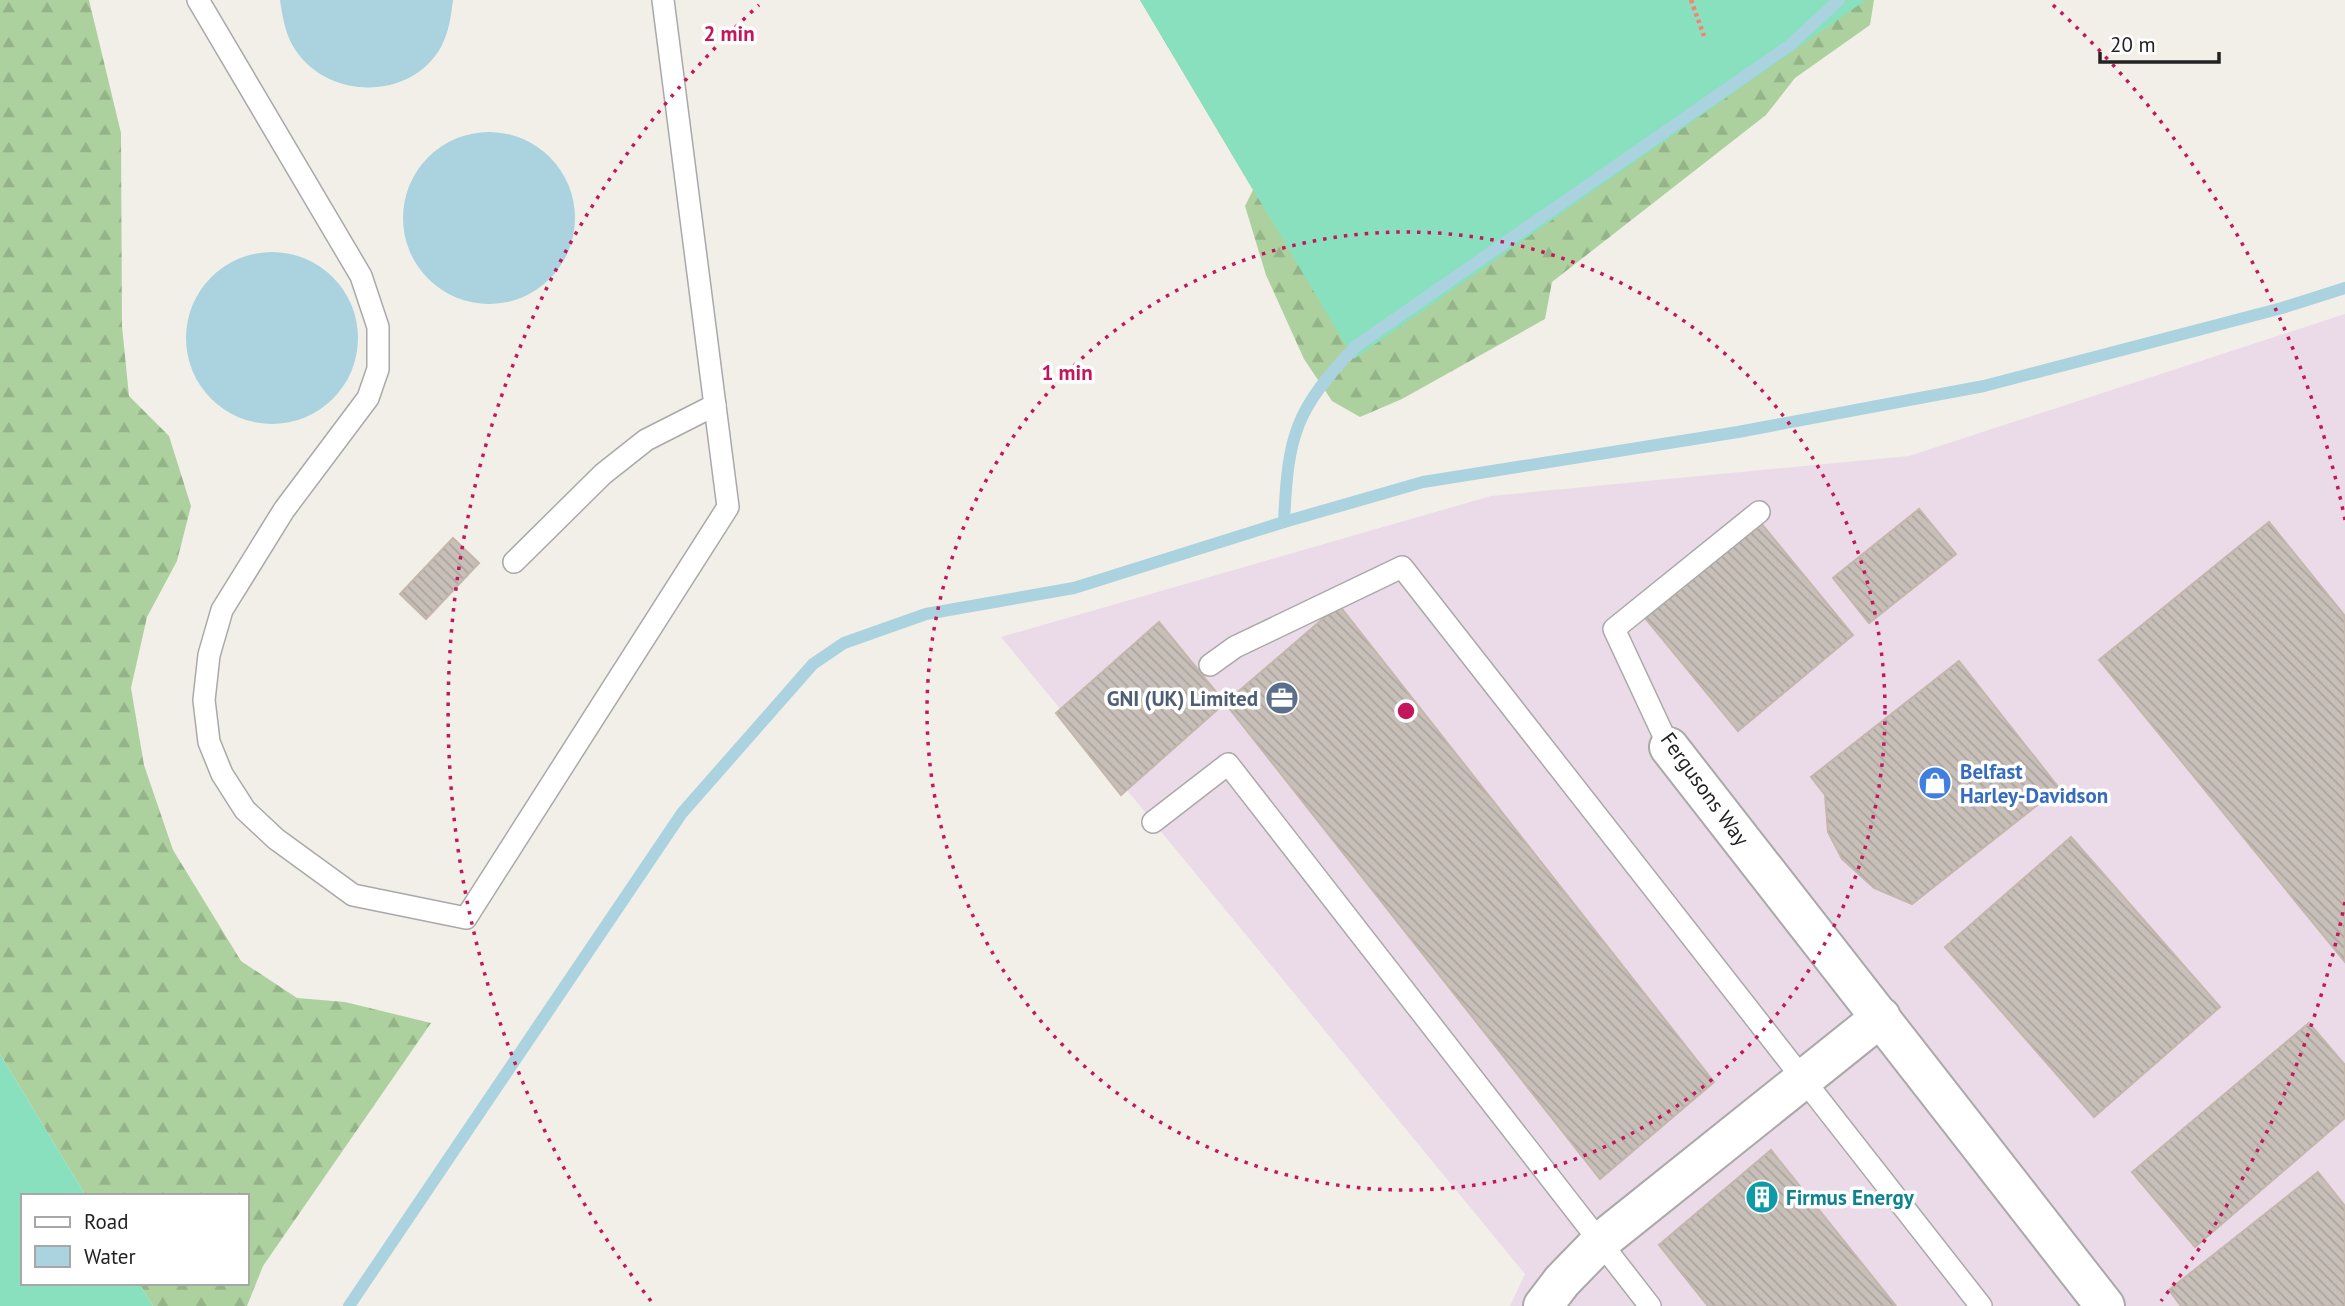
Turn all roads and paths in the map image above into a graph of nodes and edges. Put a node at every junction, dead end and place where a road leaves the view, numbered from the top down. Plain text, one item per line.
1 (198, 0) edge
2 (663, 0) edge
3 (1690, 0) edge
4 (1704, 36) dead end
5 (715, 405) junction
6 (1759, 512) dead end
7 (514, 562) dead end
8 (1210, 665) dead end
9 (1669, 747) joint
10 (1153, 822) dead end
11 (1881, 1017) junction
12 (1803, 1080) junction
13 (1600, 1242) junction
14 (1543, 1306) edge
15 (1650, 1306) edge
16 (1981, 1306) edge
17 (2105, 1306) edge

1 - 5 lane
2 - 5 lane
3 - 4 path
5 - 7 lane
6 - 9 lane, Fergusons Way
8 - 12 lane
9 - 11 street, Fergusons Way
10 - 13 lane
11 - 12 street
11 - 17 street, Fergusons Way
12 - 13 street
12 - 16 lane
13 - 14 street
13 - 15 lane

